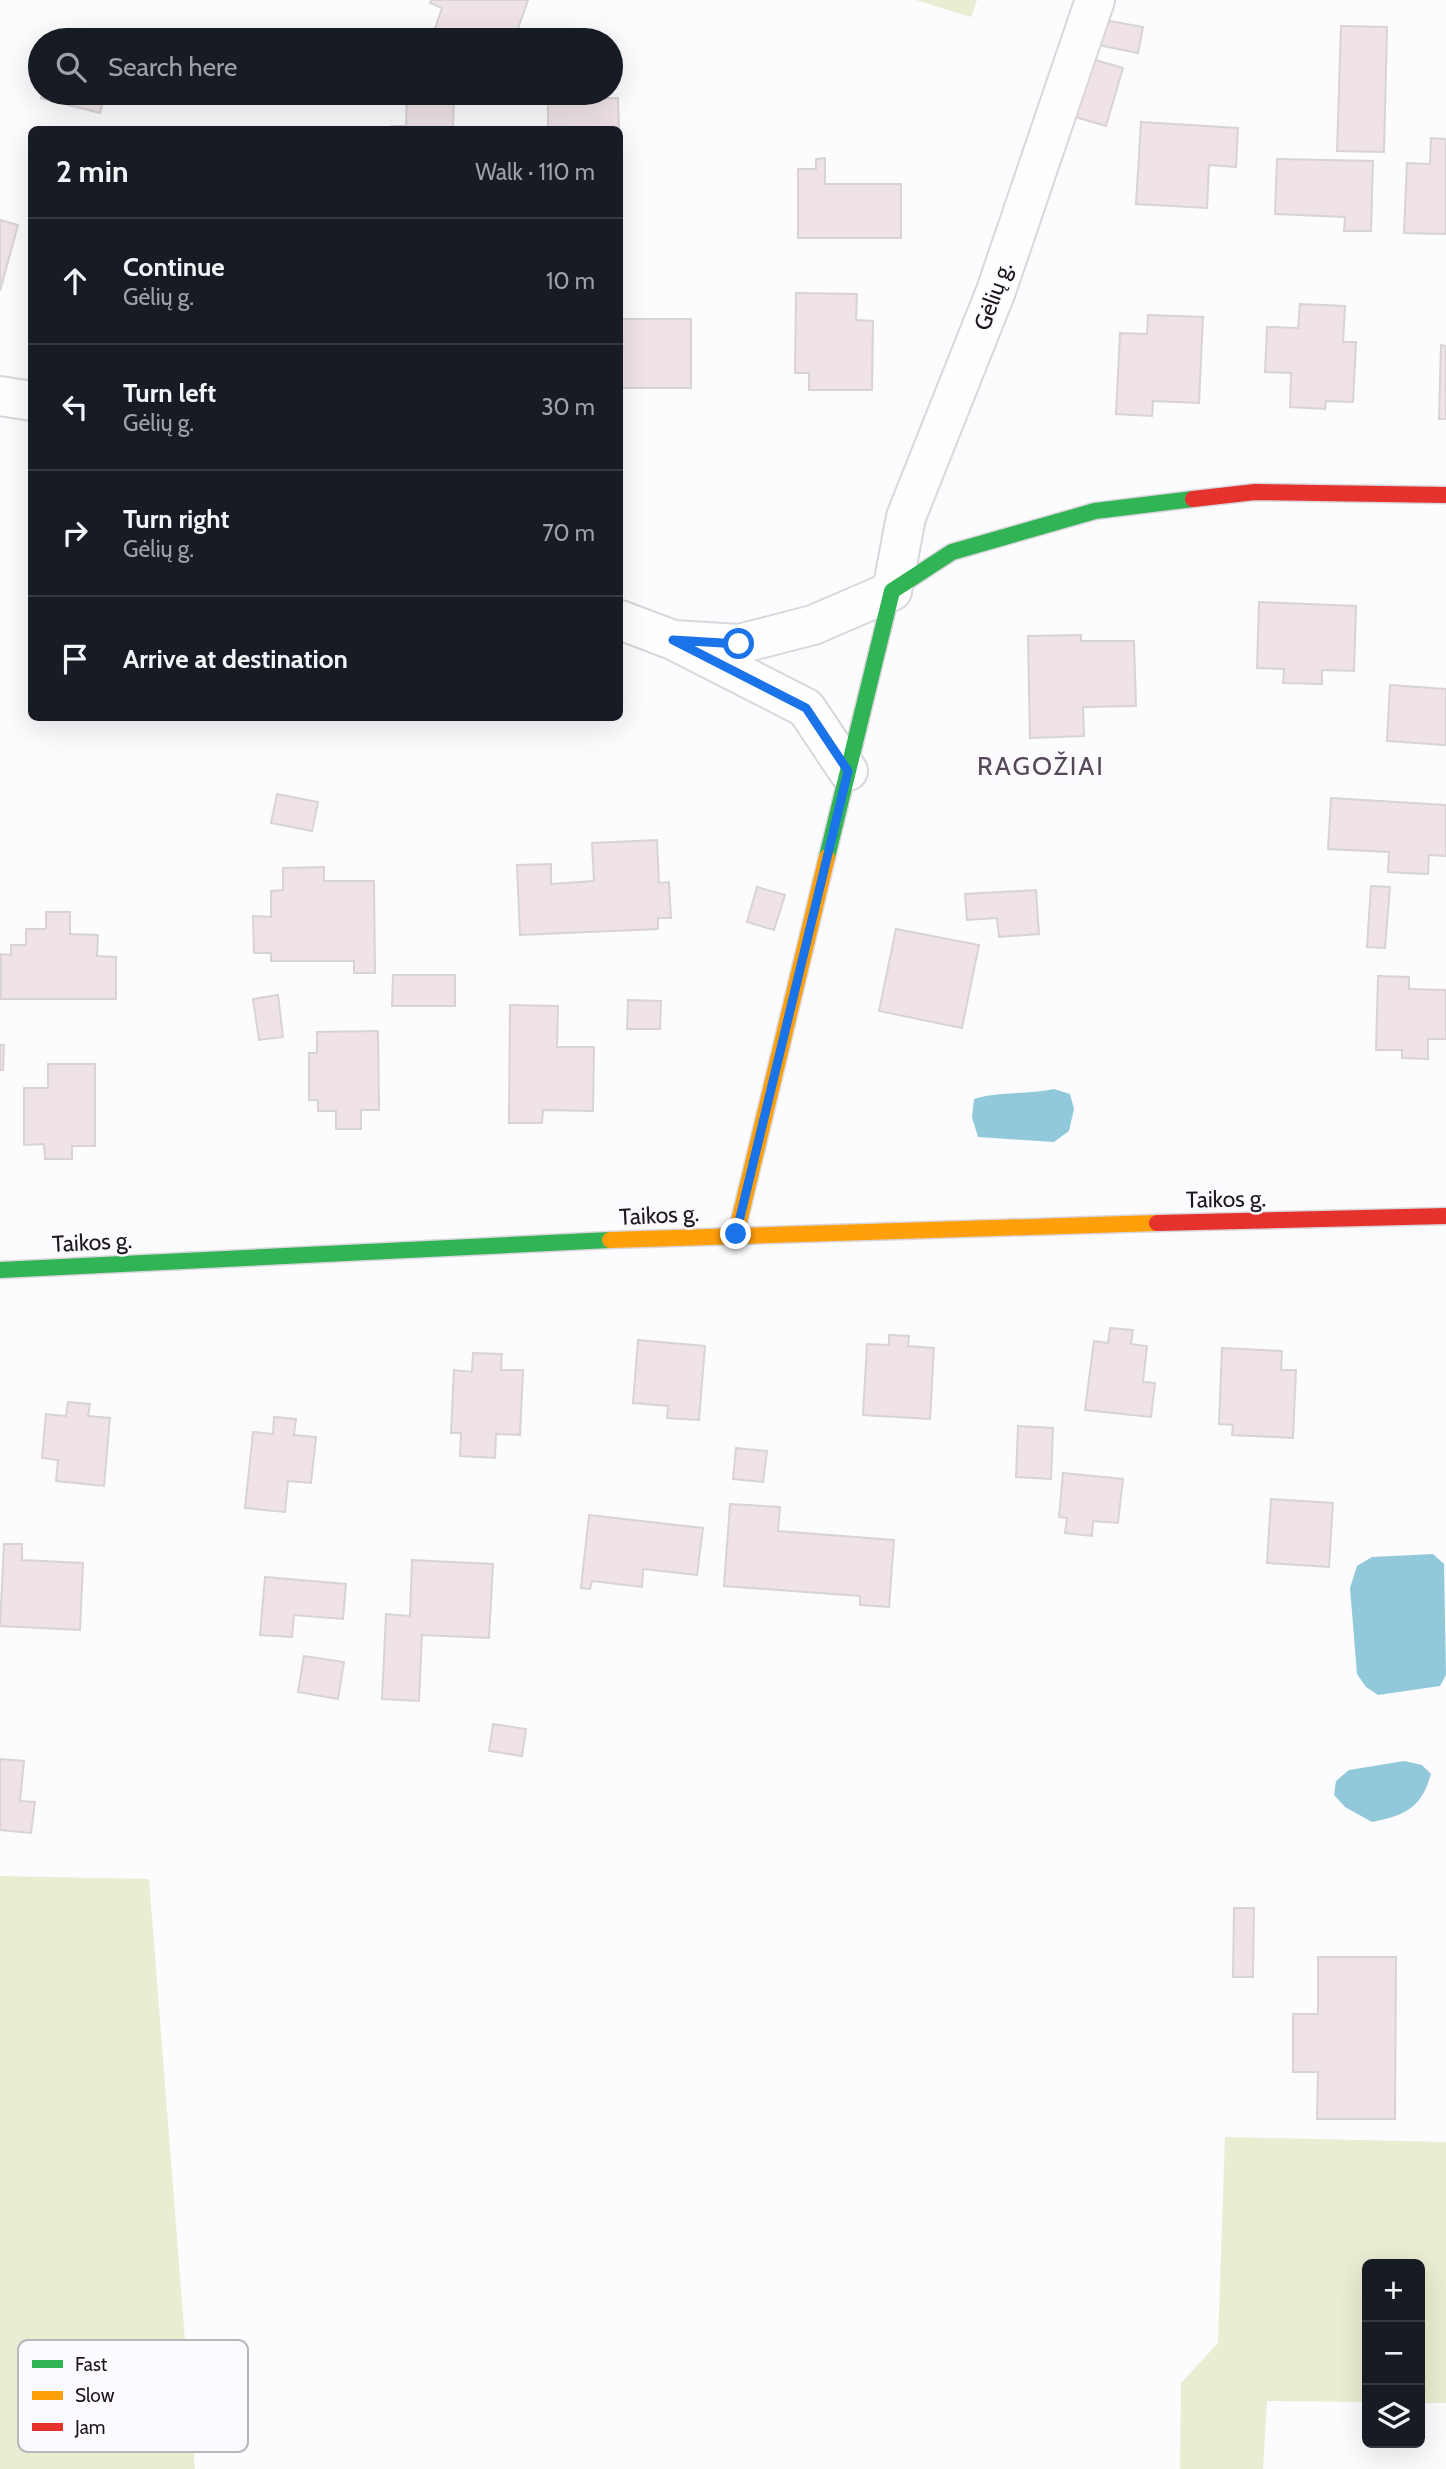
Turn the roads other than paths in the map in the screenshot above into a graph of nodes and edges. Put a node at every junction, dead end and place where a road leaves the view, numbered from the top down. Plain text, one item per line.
1 (1095, 0) edge
2 (0, 396) edge
3 (28, 400) edge
4 (1446, 495) edge
5 (892, 591) junction
6 (623, 621) edge
7 (673, 640) junction
8 (848, 771) junction
9 (1446, 1216) edge
10 (736, 1234) junction
11 (0, 1270) edge

1 - 5 street, Gėlių g.
2 - 3 street
4 - 5 main road
5 - 7 street
5 - 8 main road, Gėlių g.
6 - 7 street
7 - 8 street
8 - 10 main road, Gėlių g.
9 - 10 main road, Taikos g.
10 - 11 main road, Taikos g.

